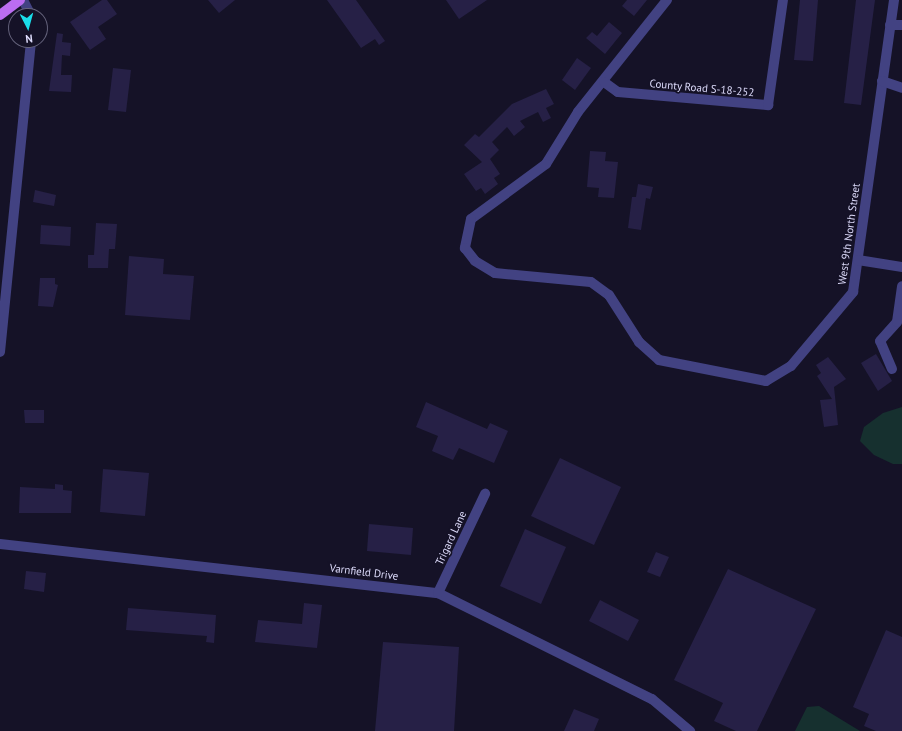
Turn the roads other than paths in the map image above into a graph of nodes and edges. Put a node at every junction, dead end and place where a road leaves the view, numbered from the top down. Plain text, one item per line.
1 (21, 0) edge
2 (667, 0) edge
3 (783, 0) edge
4 (894, 0) edge
5 (0, 15) edge
6 (890, 24) junction
7 (902, 26) edge
8 (30, 48) edge
9 (882, 81) junction
10 (604, 82) junction
11 (902, 88) edge
12 (858, 260) junction
13 (902, 267) edge
14 (902, 286) edge
15 (899, 326) edge
16 (0, 352) edge
17 (892, 369) dead end
18 (485, 494) dead end
19 (0, 544) edge
20 (438, 593) junction
21 (690, 731) edge

1 - 5 main road
2 - 10 street, West 9th North Street
3 - 10 street, County Road S-18-252
4 - 6 street, West 9th North Street
6 - 7 street
6 - 9 street, West 9th North Street
8 - 16 street
9 - 11 street
9 - 12 street, West 9th North Street
10 - 12 street, West 9th North Street
12 - 13 street
14 - 15 street
15 - 17 street
18 - 20 street, Trigard Lane
19 - 20 street, Varnfield Drive
20 - 21 street, Varnfield Drive

